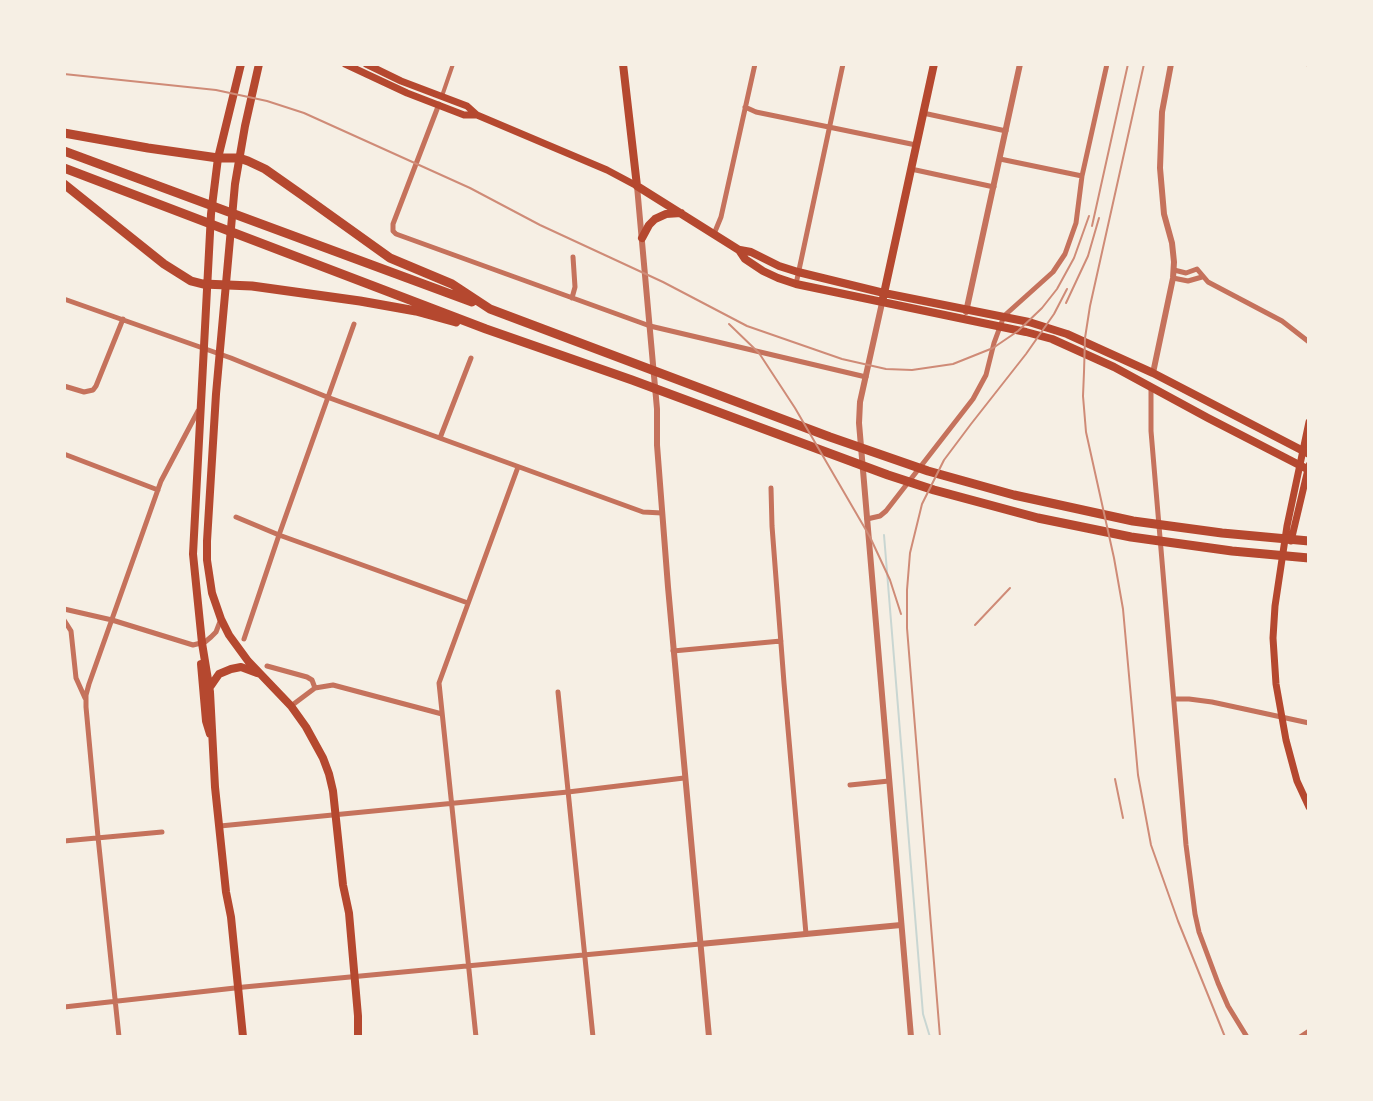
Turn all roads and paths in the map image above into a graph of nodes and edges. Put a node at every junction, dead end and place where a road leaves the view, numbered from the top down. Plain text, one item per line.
1 (345, 64) edge
2 (366, 64) edge
3 (453, 64) edge
4 (623, 64) edge
5 (755, 64) edge
6 (843, 64) edge
7 (934, 64) edge
8 (1020, 64) edge
9 (1107, 64) edge
10 (1171, 64) edge
11 (240, 65) edge
12 (259, 67) edge
13 (440, 101) junction
14 (745, 107) junction
15 (923, 113) junction
16 (830, 127) junction
17 (1006, 131) junction
18 (64, 133) edge
19 (917, 145) junction
20 (64, 151) edge
21 (218, 158) junction
22 (239, 158) junction
23 (1000, 159) junction
24 (64, 168) edge
25 (911, 169) junction
26 (1082, 176) junction
27 (64, 184) edge
28 (637, 186) junction
29 (994, 187) junction
30 (681, 213) junction
31 (714, 234) junction
32 (642, 238) junction
33 (739, 250) junction
34 (573, 257) dead end
35 (798, 272) junction
36 (1173, 274) junction
37 (1202, 277) junction
38 (206, 284) junction
39 (796, 284) junction
40 (226, 285) junction
41 (884, 293) junction
42 (572, 298) junction
43 (64, 299) edge
44 (882, 303) junction
45 (490, 309) junction
46 (967, 309) junction
47 (123, 319) junction
48 (965, 319) junction
49 (354, 324) dead end
50 (650, 326) junction
51 (486, 329) junction
52 (1309, 341) edge
53 (203, 348) junction
54 (220, 354) junction
55 (471, 358) dead end
56 (1153, 373) junction
57 (866, 377) junction
58 (64, 386) edge
59 (1151, 387) junction
60 (327, 397) junction
61 (200, 406) junction
62 (1309, 422) edge
63 (440, 438) junction
64 (1306, 452) edge
65 (64, 454) edge
66 (518, 467) junction
67 (1306, 467) edge
68 (771, 488) dead end
69 (158, 490) junction
70 (662, 513) junction
71 (236, 517) dead end
72 (867, 519) junction
73 (279, 535) junction
74 (1309, 541) edge
75 (1309, 558) edge
76 (468, 603) junction
77 (64, 609) edge
78 (221, 619) junction
79 (64, 620) edge
80 (112, 620) junction
81 (244, 639) dead end
82 (781, 641) junction
83 (202, 643) junction
84 (673, 651) junction
85 (267, 666) dead end
86 (262, 675) junction
87 (210, 687) junction
88 (315, 688) junction
89 (558, 692) dead end
90 (1174, 699) junction
91 (86, 700) junction
92 (291, 706) junction
93 (442, 714) junction
94 (1281, 717) junction
95 (1309, 723) edge
96 (211, 740) junction
97 (684, 778) junction
98 (889, 781) junction
99 (850, 785) dead end
100 (568, 792) junction
101 (452, 803) junction
102 (1309, 807) edge
103 (336, 815) junction
104 (219, 826) junction
105 (162, 832) dead end
106 (98, 837) junction
107 (64, 841) edge
108 (901, 925) junction
109 (806, 934) junction
110 (700, 944) junction
111 (584, 954) junction
112 (468, 966) junction
113 (354, 977) junction
114 (238, 988) junction
115 (116, 1001) junction
116 (64, 1007) edge
117 (1309, 1031) edge
118 (998, 1036) edge
119 (119, 1037) edge
120 (243, 1037) edge
121 (358, 1037) edge
122 (476, 1037) edge
123 (593, 1037) edge
124 (709, 1037) edge
125 (911, 1037) edge
126 (989, 1037) edge
127 (1247, 1037) edge
128 (1300, 1037) edge

1 - 13 main road
2 - 13 main road
3 - 13 street
4 - 28 main road
5 - 14 street
6 - 16 street
7 - 15 main road
8 - 17 street
9 - 26 street
10 - 36 street
11 - 21 main road
12 - 22 main road
13 - 28 main road
13 - 42 street
14 - 16 street
14 - 31 street
15 - 17 street
15 - 19 main road
16 - 19 street
16 - 35 street
17 - 23 street
18 - 21 highway
19 - 25 main road
20 - 45 highway
21 - 22 highway
21 - 38 main road
22 - 40 main road
22 - 45 highway
23 - 26 street
23 - 29 street
24 - 51 highway
25 - 29 street
25 - 41 main road
26 - 72 street
27 - 38 highway
28 - 30 main road
28 - 32 street
29 - 46 street
30 - 31 main road
30 - 32 main road
31 - 33 main road
32 - 50 street
33 - 35 main road
33 - 39 main road
34 - 42 street
35 - 39 street
35 - 41 main road
36 - 37 street
36 - 37 street
36 - 56 street
37 - 52 street
38 - 40 highway
38 - 53 main road
39 - 44 main road
40 - 51 highway
40 - 54 main road
41 - 44 main road
41 - 46 main road
42 - 50 street
43 - 47 street
44 - 48 main road
44 - 57 street
45 - 74 highway
46 - 48 street
46 - 56 main road
47 - 53 street
47 - 58 street
48 - 59 main road
49 - 60 street
50 - 57 street
50 - 70 street
51 - 75 highway
53 - 54 street
53 - 61 main road
54 - 60 street
54 - 78 main road
55 - 63 street
56 - 64 main road
57 - 72 street
59 - 67 main road
59 - 90 street
60 - 63 street
60 - 73 street
61 - 69 street
61 - 83 main road
62 - 64 main road
63 - 66 street
64 - 67 main road
65 - 69 street
66 - 70 street
66 - 76 street
67 - 94 main road
68 - 82 street
69 - 80 street
70 - 84 street
71 - 73 street
72 - 98 street
73 - 76 street
73 - 81 street
76 - 93 street
77 - 80 street
78 - 83 street
78 - 86 main road
79 - 91 street
80 - 83 street
80 - 91 street
82 - 84 street
82 - 109 street
83 - 87 main road
83 - 96 main road
84 - 97 street
85 - 88 street
86 - 87 main road
86 - 92 main road
87 - 96 main road
88 - 92 street
88 - 93 street
89 - 100 street
90 - 94 street
90 - 127 street
91 - 106 street
92 - 103 main road
93 - 101 street
94 - 95 street
94 - 102 main road
96 - 104 main road
97 - 100 street
97 - 110 street
98 - 99 street
98 - 108 street
100 - 101 street
100 - 111 street
101 - 103 street
101 - 112 street
103 - 104 street
103 - 113 main road
104 - 114 main road
105 - 106 street
106 - 107 street
106 - 115 street
108 - 109 street
108 - 125 street
109 - 110 street
110 - 111 street
110 - 124 street
111 - 112 street
111 - 123 street
112 - 113 street
112 - 122 street
113 - 114 street
113 - 121 main road
114 - 115 street
114 - 120 main road
115 - 116 street
115 - 119 street
117 - 128 street
118 - 126 lane

